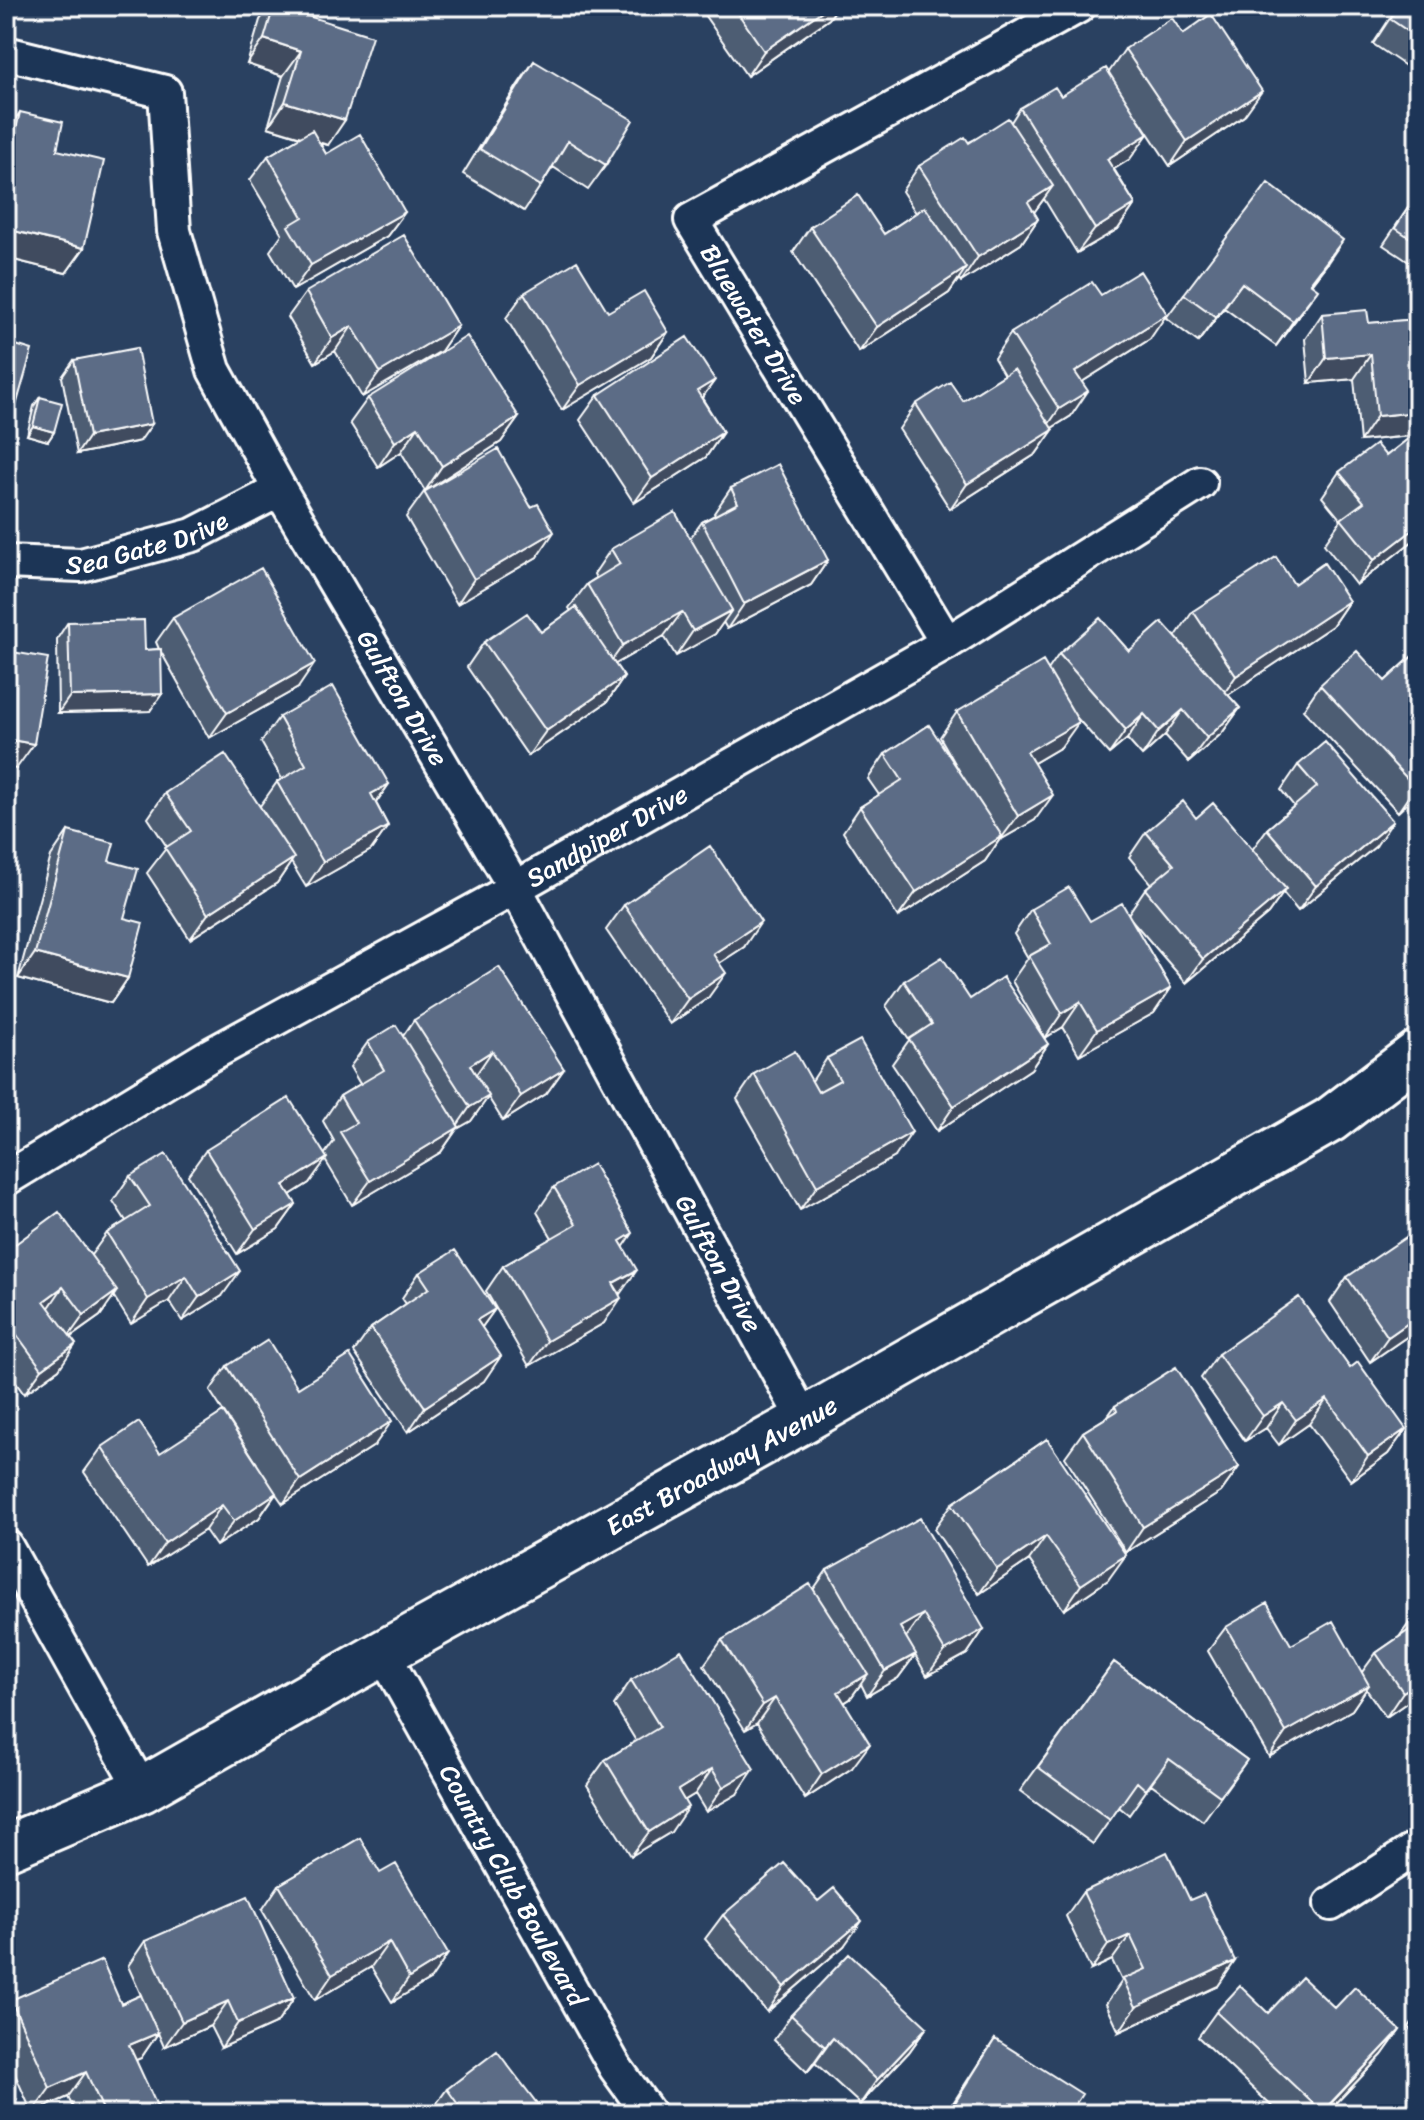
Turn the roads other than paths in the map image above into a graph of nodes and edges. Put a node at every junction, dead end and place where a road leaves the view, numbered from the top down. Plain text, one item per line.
1 (1079, 6) edge
2 (6, 53) edge
3 (1200, 483) dead end
4 (280, 490) junction
5 (6, 562) edge
6 (947, 643) junction
7 (515, 888) junction
8 (1418, 1053) edge
9 (6, 1179) edge
10 (804, 1420) junction
11 (6, 1546) edge
12 (383, 1653) junction
13 (142, 1790) junction
14 (1418, 1847) edge
15 (6, 1848) edge
16 (1331, 1904) dead end
17 (649, 2114) edge

1 - 6 street, Bluewater Drive
2 - 4 street, Gulfton Drive
3 - 6 street, Sandpiper Drive
4 - 5 street, Sea Gate Drive
4 - 7 street, Gulfton Drive
6 - 7 street, Sandpiper Drive
7 - 9 street, Sandpiper Drive
7 - 10 street, Gulfton Drive
8 - 10 street, East Broadway Avenue
10 - 12 street, East Broadway Avenue
11 - 13 street
12 - 13 street, East Broadway Avenue
12 - 17 street, Country Club Boulevard
13 - 15 street, East Broadway Avenue
14 - 16 street

